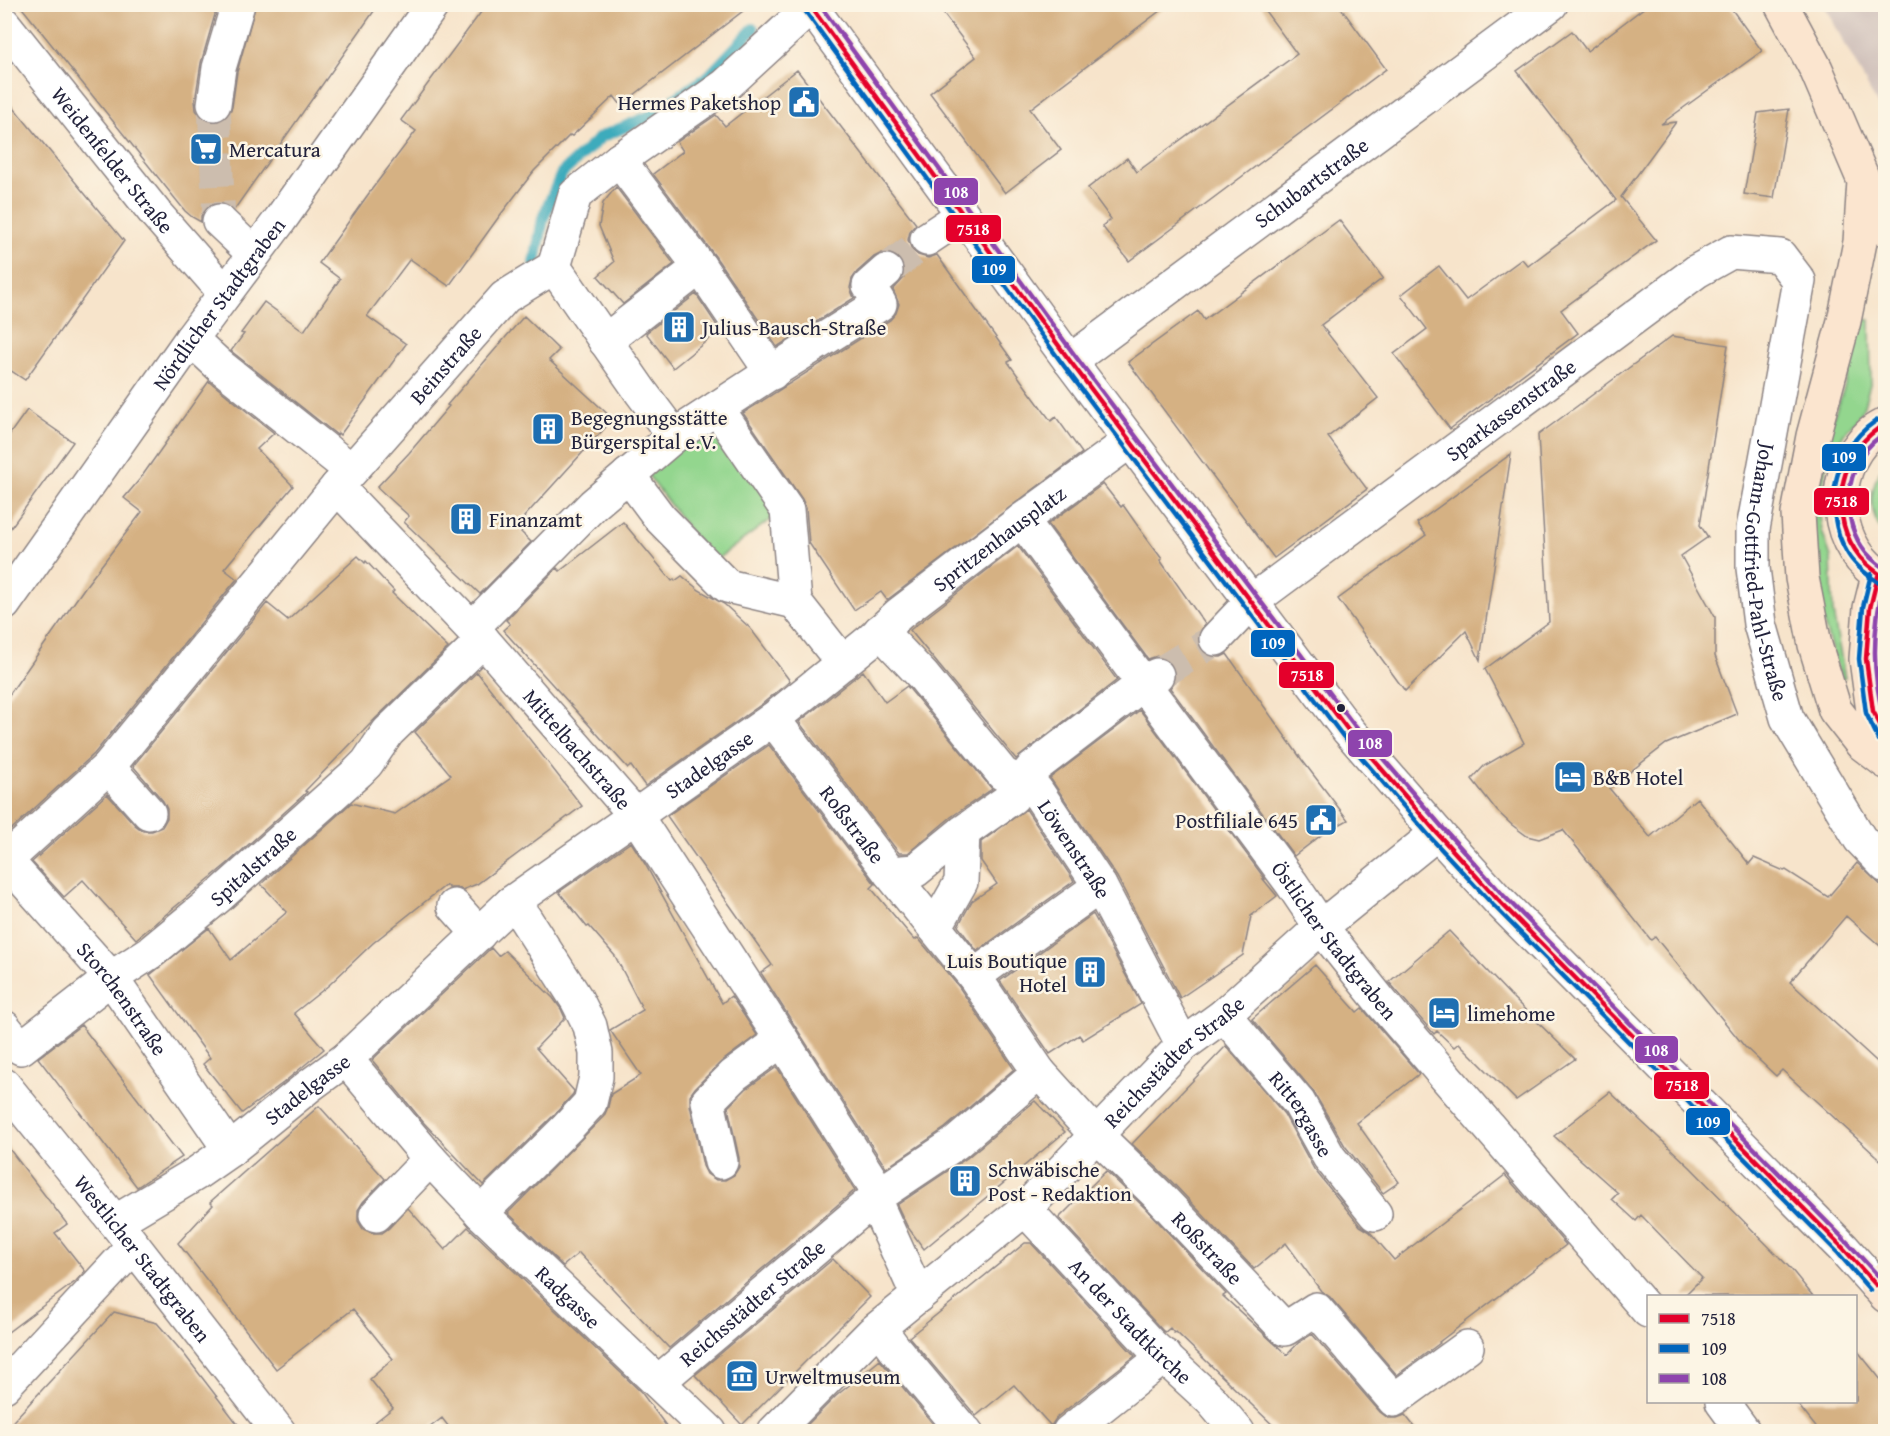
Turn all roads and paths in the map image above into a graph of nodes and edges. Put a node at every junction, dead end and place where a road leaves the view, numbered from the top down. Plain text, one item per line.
1 (238, 4) edge
2 (433, 4) edge
3 (1551, 4) edge
4 (1781, 4) edge
5 (811, 5) edge
6 (4, 24) edge
7 (214, 104) tunnel mouth
8 (618, 160) junction
9 (1864, 182) junction
10 (963, 215) junction
11 (219, 221) tunnel mouth
12 (1884, 221) edge
13 (927, 239) tunnel mouth
14 (254, 254) junction
15 (1780, 256) joint
16 (554, 267) junction
17 (700, 267) junction
18 (886, 271) tunnel mouth
19 (225, 293) junction
20 (191, 339) junction
21 (605, 341) junction
22 (1070, 361) junction
23 (772, 373) junction
24 (717, 408) junction
25 (1886, 424) edge
26 (674, 436) junction
27 (1130, 441) junction
28 (344, 478) junction
29 (617, 484) junction
30 (1022, 520) junction
31 (1882, 578) edge
32 (1252, 601) junction
33 (795, 602) junction
34 (4, 604) edge
35 (477, 634) junction
36 (875, 636) junction
37 (1216, 639) tunnel mouth
38 (843, 663) junction
39 (1150, 680) junction
40 (773, 719) junction
41 (1886, 737) edge
42 (1886, 762) edge
43 (108, 767) junction
44 (1021, 783) junction
45 (149, 813) dead end
46 (636, 816) junction
47 (963, 832) junction
48 (1437, 833) junction
49 (5, 860) edge
50 (1886, 866) edge
51 (890, 873) junction
52 (1100, 885) junction
53 (512, 903) junction
54 (454, 906) dead end
55 (1321, 927) junction
56 (935, 928) junction
57 (479, 934) junction
58 (974, 976) junction
59 (111, 978) junction
60 (1224, 1015) junction
61 (4, 1027) edge
62 (782, 1040) junction
63 (1183, 1045) junction
64 (346, 1059) junction
65 (1039, 1072) junction
66 (4, 1085) edge
67 (1096, 1135) junction
68 (230, 1150) junction
69 (430, 1159) junction
70 (722, 1162) dead end
71 (877, 1197) junction
72 (1025, 1209) junction
73 (481, 1213) junction
74 (1375, 1214) dead end
75 (376, 1215) dead end
76 (124, 1234) junction
77 (1882, 1287) edge
78 (918, 1296) junction
79 (1647, 1310) edge
80 (879, 1328) junction
81 (1467, 1347) dead end
82 (1165, 1356) junction
83 (658, 1382) junction
84 (4, 1386) edge
85 (1723, 1403) edge
86 (279, 1431) edge
87 (710, 1431) edge
88 (774, 1431) edge
89 (966, 1431) edge
90 (1069, 1431) edge
91 (1238, 1431) edge
92 (1744, 1431) edge

1 - 7 street
2 - 14 street, Nördlicher Stadtgraben
3 - 22 street, Schubartstraße
4 - 9 main road
5 - 8 street
5 - 10 street
6 - 19 street, Weidenfelder Straße
8 - 16 street
8 - 17 street
9 - 12 main road
9 - 42 main road
10 - 13 street
10 - 22 street
11 - 14 street
14 - 19 street, Nördlicher Stadtgraben
15 - 32 street, Sparkassenstraße
15 - 50 street, Johann-Gottfried-Pahl-Straße
16 - 21 street
16 - 28 street, Beinstraße
17 - 21 street
17 - 23 street
18 - 23 street
19 - 20 street, Nördlicher Stadtgraben
20 - 28 street, Mittelbachstraße
20 - 34 street, Nördlicher Stadtgraben
21 - 26 street
22 - 27 street
23 - 24 street
24 - 26 street
24 - 33 street
25 - 31 main road
26 - 29 street
27 - 30 street, Spritzenhausplatz
27 - 32 street
28 - 35 street, Mittelbachstraße
28 - 43 street, Beinstraße
29 - 33 street
29 - 35 street, Spitalstraße
30 - 36 street, Spritzenhausplatz
30 - 39 street, Östlicher Stadtgraben
31 - 41 main road
32 - 37 street
32 - 48 street
33 - 38 street
35 - 46 street, Mittelbachstraße
35 - 59 street, Spitalstraße
36 - 38 street, Stadelgasse
36 - 44 street, Löwenstraße
38 - 40 street, Stadelgasse
39 - 44 street
39 - 55 street, Östlicher Stadtgraben
40 - 46 street, Stadelgasse
40 - 51 street, Roßstraße
43 - 45 street
43 - 49 street, Beinstraße
44 - 47 street
44 - 52 street, Löwenstraße
46 - 53 street, Stadelgasse
46 - 62 street, Mittelbachstraße
47 - 51 street
47 - 56 street
48 - 55 street, Reichsstädter Straße
48 - 77 street
49 - 59 street, Storchenstraße
51 - 56 street, Roßstraße
52 - 58 street
52 - 63 street, Löwenstraße
53 - 57 street, Stadelgasse
53 - 73 street
54 - 57 street
55 - 60 street, Reichsstädter Straße
55 - 79 street, Östlicher Stadtgraben
56 - 58 street, Roßstraße
57 - 64 street, Stadelgasse
58 - 65 street, Roßstraße
59 - 61 street, Spitalstraße
59 - 68 street, Storchenstraße
60 - 63 street, Reichsstädter Straße
60 - 74 street, Rittergasse
62 - 70 street
62 - 71 street, Mittelbachstraße
63 - 67 street, Reichsstädter Straße
64 - 68 street, Stadelgasse
64 - 69 street, Radgasse
65 - 67 street, Roßstraße
65 - 71 street, Reichsstädter Straße
66 - 76 street, Westlicher Stadtgraben
67 - 72 street, Reichsstädter Straße
67 - 81 street, Roßstraße
68 - 76 street, Stadelgasse
69 - 73 street, Radgasse
69 - 75 street
71 - 78 street
71 - 83 street, Reichsstädter Straße
72 - 78 street, Reichsstädter Straße
72 - 82 street, An der Stadtkirche
73 - 83 street, Radgasse
76 - 84 street, Stadelgasse
76 - 86 street, Westlicher Stadtgraben
78 - 80 street, Reichsstädter Straße
80 - 88 street, Reichsstädter Straße
80 - 89 street
82 - 90 street
82 - 91 street, An der Stadtkirche
83 - 87 street, Radgasse
85 - 92 street

